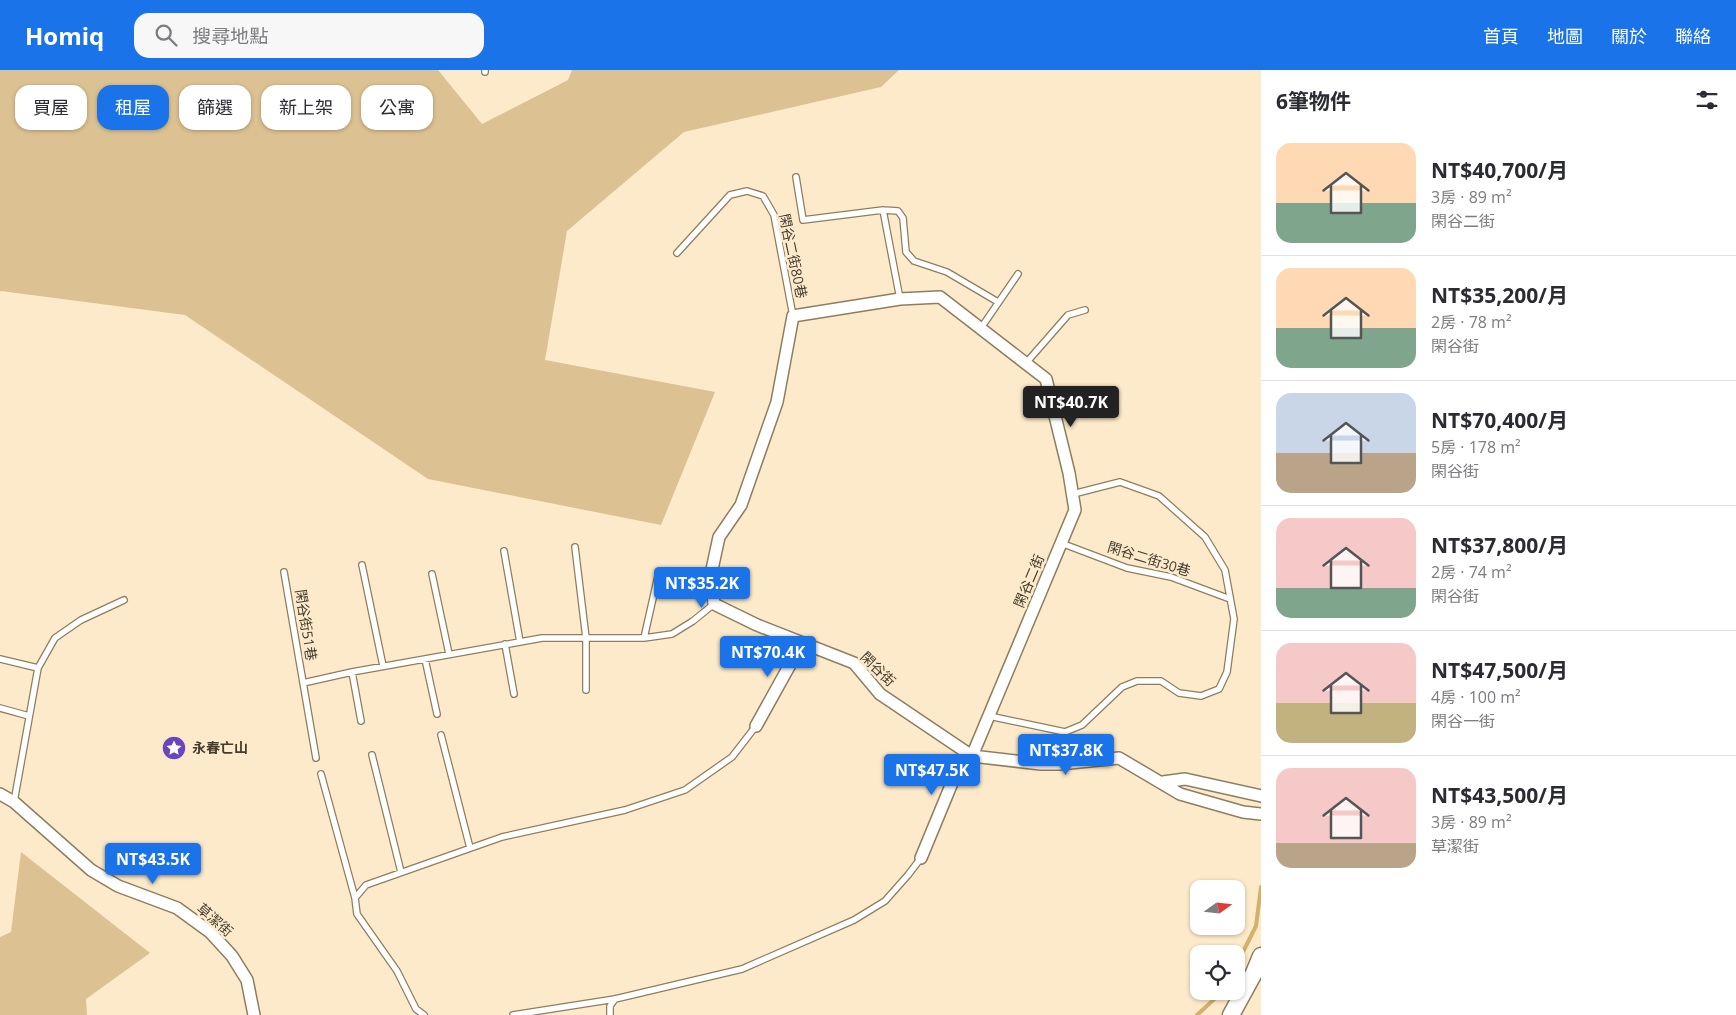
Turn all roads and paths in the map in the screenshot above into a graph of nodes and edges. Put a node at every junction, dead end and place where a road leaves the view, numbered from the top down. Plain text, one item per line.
1 (796, 177) dead end
2 (883, 210) junction
3 (677, 253) dead end
4 (1018, 274) dead end
5 (900, 299) junction
6 (998, 302) junction
7 (1085, 310) dead end
8 (793, 316) junction
9 (981, 328) junction
10 (1026, 363) junction
11 (1092, 404) dead end
12 (1054, 412) junction
13 (1072, 494) junction
14 (1061, 543) junction
15 (575, 547) dead end
16 (504, 551) dead end
17 (362, 565) dead end
18 (284, 572) dead end
19 (432, 574) dead end
20 (658, 576) dead end
21 (1230, 599) junction
22 (124, 600) dead end
23 (714, 604) junction
24 (586, 638) junction
25 (644, 638) junction
26 (520, 642) junction
27 (802, 643) junction
28 (505, 644) junction
29 (449, 654) junction
30 (0, 659) edge
31 (426, 659) junction
32 (383, 666) junction
33 (38, 668) junction
34 (352, 672) junction
35 (303, 683) junction
36 (586, 690) dead end
37 (514, 694) dead end
38 (0, 708) edge
39 (437, 714) dead end
40 (29, 716) junction
41 (989, 716) junction
42 (361, 721) dead end
43 (756, 726) joint
44 (441, 735) dead end
45 (372, 755) dead end
46 (972, 756) junction
47 (316, 758) dead end
48 (321, 774) dead end
49 (1163, 782) junction
50 (0, 794) edge
51 (1261, 796) edge
52 (14, 802) junction
53 (1261, 814) edge
54 (470, 848) junction
55 (921, 858) joint
56 (401, 872) junction
57 (355, 898) junction
58 (1261, 956) edge
59 (615, 999) junction
60 (254, 1015) edge
61 (424, 1015) edge
62 (513, 1015) edge
63 (610, 1015) edge
64 (1231, 1015) edge

1 - 2 lane
2 - 5 lane
2 - 6 lane
3 - 8 lane, 閑谷二街80巷
4 - 6 lane
5 - 8 street, 閑谷二街
5 - 9 street, 閑谷二街
6 - 9 lane
7 - 10 lane
8 - 23 street
9 - 10 street, 閑谷二街
10 - 12 street, 閑谷二街
11 - 12 lane
12 - 13 street, 閑谷二街
13 - 14 street, 閑谷二街
13 - 21 lane
14 - 21 lane, 閑谷二街30巷
14 - 41 street, 閑谷二街
15 - 24 lane
16 - 26 lane
17 - 32 lane
18 - 35 lane, 閑谷街51巷
19 - 29 lane
20 - 25 lane
21 - 41 lane
22 - 33 lane
23 - 25 lane, 閑谷街51巷
23 - 27 street, 閑谷街
24 - 25 lane, 閑谷街51巷
24 - 26 lane, 閑谷街51巷
24 - 36 lane
26 - 28 lane, 閑谷街51巷
27 - 43 street
27 - 46 street, 閑谷街
28 - 29 lane, 閑谷街51巷
28 - 37 lane
29 - 31 lane, 閑谷街51巷
30 - 33 lane
31 - 32 lane, 閑谷街51巷
31 - 39 lane
32 - 34 lane, 閑谷街51巷
33 - 40 lane
34 - 35 lane, 閑谷街51巷
34 - 42 lane
35 - 47 lane, 閑谷街51巷
38 - 40 lane
40 - 52 lane
41 - 46 street, 閑谷二街
43 - 54 lane
44 - 54 lane
45 - 56 lane
46 - 49 street, 閑谷街
46 - 55 street, 閑谷二街
48 - 57 lane
49 - 51 street
49 - 53 street, 閑谷街
50 - 52 street, 草潔街
52 - 60 street, 草潔街
54 - 56 lane
55 - 59 lane
56 - 57 lane
57 - 61 lane
58 - 64 street
59 - 62 lane
59 - 63 lane

